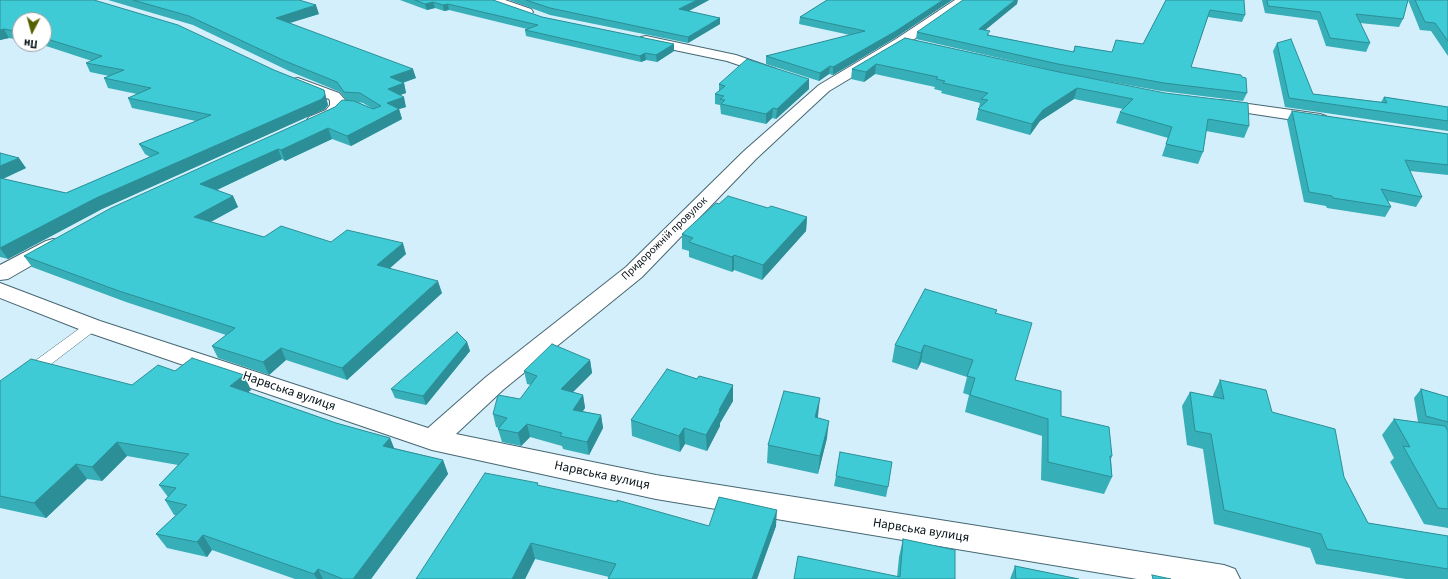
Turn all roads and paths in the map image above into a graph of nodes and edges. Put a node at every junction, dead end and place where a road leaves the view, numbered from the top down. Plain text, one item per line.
1 (494, 0) edge
2 (963, 0) edge
3 (540, 17) edge
4 (633, 37) edge
5 (283, 75) edge
6 (787, 77) edge
7 (1206, 103) edge
8 (1338, 121) edge
9 (299, 128) edge
10 (64, 239) edge
11 (0, 274) edge
12 (0, 290) edge
13 (92, 326) junction
14 (18, 381) edge
15 (432, 440) junction
16 (1224, 579) edge

1 - 3 street
2 - 15 street, Придорожній провулок
4 - 6 street
5 - 9 street
7 - 8 street
10 - 11 street
12 - 13 street, Нарвська вулиця
13 - 14 lane
13 - 15 street, Нарвська вулиця
15 - 16 street, Нарвська вулиця

